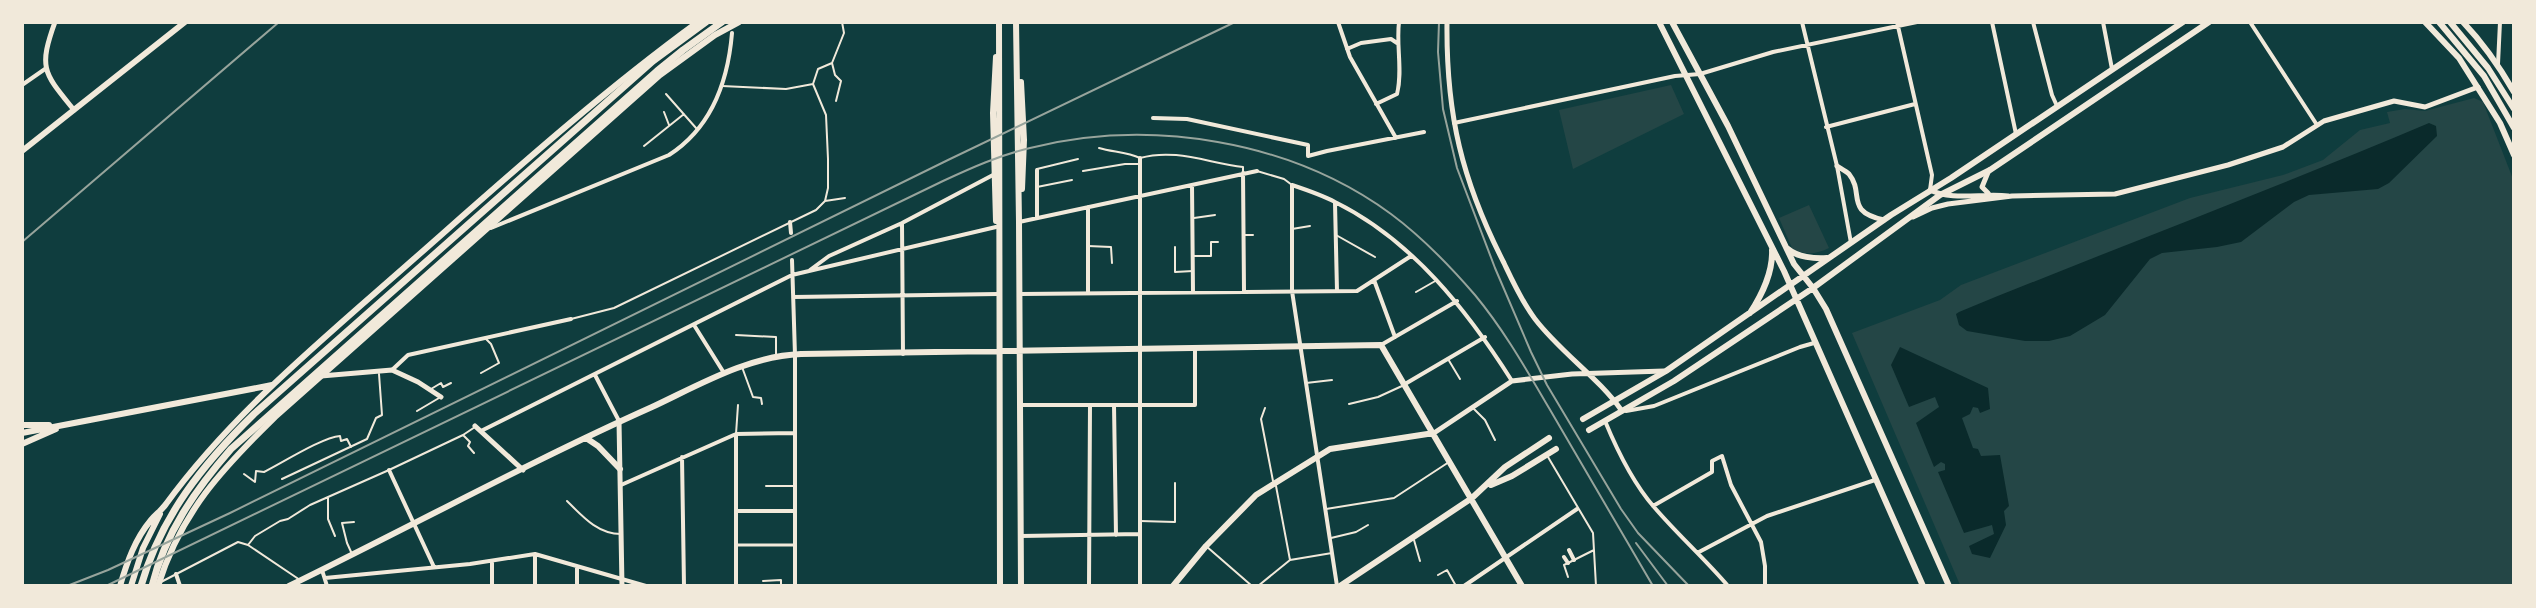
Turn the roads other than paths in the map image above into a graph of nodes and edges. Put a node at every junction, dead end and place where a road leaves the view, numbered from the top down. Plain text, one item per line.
1 (55, 22) edge
2 (186, 22) edge
3 (698, 22) edge
4 (706, 22) edge
5 (722, 22) edge
6 (740, 22) edge
7 (842, 22) edge
8 (1338, 22) edge
9 (1399, 22) edge
10 (1447, 22) edge
11 (1659, 22) edge
12 (1672, 22) edge
13 (1802, 22) edge
14 (1917, 22) edge
15 (1992, 22) edge
16 (2033, 22) edge
17 (2103, 22) edge
18 (2182, 22) edge
19 (2209, 22) edge
20 (2250, 22) edge
21 (2425, 22) edge
22 (2439, 22) edge
23 (2450, 22) edge
24 (2463, 22) edge
25 (2500, 22) edge
26 (999, 23) edge
27 (1016, 25) edge
28 (1897, 25) edge
29 (732, 33) dead end
30 (1396, 43) junction
31 (1808, 46) junction
32 (1347, 49) junction
33 (832, 63) junction
34 (2498, 64) junction
35 (45, 69) junction
36 (2112, 69) junction
37 (1700, 74) junction
38 (1686, 75) junction
39 (813, 84) junction
40 (22, 85) edge
41 (721, 86) junction
42 (2478, 87) junction
43 (2514, 93) edge
44 (666, 94) dead end
45 (836, 101) dead end
46 (1376, 104) junction
47 (1915, 104) junction
48 (2057, 106) junction
49 (2514, 109) edge
50 (74, 110) junction
51 (664, 112) dead end
52 (684, 114) junction
53 (1153, 118) dead end
54 (1454, 123) junction
55 (669, 125) junction
56 (2317, 125) junction
57 (1826, 127) junction
58 (2514, 128) edge
59 (698, 130) junction
60 (1424, 132) dead end
61 (2016, 134) junction
62 (1396, 138) junction
63 (644, 146) dead end
64 (1099, 148) dead end
65 (22, 151) edge
66 (2514, 155) edge
67 (1140, 158) junction
68 (1078, 159) dead end
69 (1140, 164) junction
70 (1837, 166) junction
71 (1036, 170) joint
72 (1990, 170) junction
73 (1083, 171) dead end
74 (1257, 171) joint
75 (1243, 173) junction
76 (993, 176) junction
77 (1072, 180) dead end
78 (1192, 185) junction
79 (1292, 185) junction
80 (1037, 187) junction
81 (1930, 190) junction
82 (1989, 193) junction
83 (1940, 195) junction
84 (1140, 196) junction
85 (2012, 196) junction
86 (845, 198) dead end
87 (825, 201) junction
88 (1335, 202) junction
89 (1088, 207) junction
90 (1215, 215) dead end
91 (1037, 218) junction
92 (1192, 218) junction
93 (1884, 220) junction
94 (790, 222) junction
95 (1019, 222) junction
96 (902, 223) junction
97 (1899, 225) junction
98 (1310, 226) dead end
99 (996, 227) junction
100 (1292, 229) junction
101 (483, 231) junction
102 (791, 233) dead end
103 (1244, 235) junction
104 (1253, 235) dead end
105 (1336, 236) junction
106 (1780, 239) junction
107 (1218, 242) dead end
108 (1851, 243) junction
109 (1088, 246) junction
110 (1772, 246) junction
111 (1175, 247) dead end
112 (903, 249) junction
113 (1193, 256) junction
114 (1411, 256) junction
115 (999, 257) junction
116 (1375, 257) dead end
117 (1827, 258) junction
118 (792, 260) dead end
119 (1112, 263) dead end
120 (1193, 271) junction
121 (808, 272) junction
122 (792, 275) junction
123 (1803, 276) junction
124 (1374, 280) junction
125 (1437, 280) junction
126 (1790, 287) junction
127 (1813, 288) junction
128 (1244, 291) junction
129 (1292, 291) junction
130 (1336, 291) junction
131 (1193, 292) junction
132 (1416, 292) dead end
133 (1088, 293) junction
134 (1139, 293) junction
135 (998, 294) junction
136 (1020, 294) junction
137 (904, 295) junction
138 (793, 297) junction
139 (1795, 300) junction
140 (1457, 301) junction
141 (1749, 315) junction
142 (571, 319) joint
143 (694, 325) junction
144 (736, 335) dead end
145 (1395, 337) junction
146 (1485, 337) junction
147 (485, 338) junction
148 (1814, 344) junction
149 (1381, 345) junction
150 (1300, 348) junction
151 (1195, 349) junction
152 (1139, 350) junction
153 (1020, 351) junction
154 (998, 352) junction
155 (903, 354) junction
156 (795, 355) junction
157 (776, 357) junction
158 (1448, 359) junction
159 (742, 367) junction
160 (392, 370) junction
161 (379, 371) junction
162 (1666, 371) junction
163 (481, 373) dead end
164 (724, 374) junction
165 (1587, 374) junction
166 (595, 375) junction
167 (321, 376) junction
168 (1460, 379) dead end
169 (1332, 380) dead end
170 (1512, 381) junction
171 (451, 383) dead end
172 (1306, 383) junction
173 (1405, 384) junction
174 (274, 385) junction
175 (431, 389) junction
176 (441, 397) joint
177 (1615, 401) junction
178 (762, 404) dead end
179 (1349, 404) dead end
180 (738, 405) dead end
181 (1020, 405) junction
182 (1090, 405) junction
183 (1114, 405) junction
184 (1139, 405) junction
185 (1472, 407) junction
186 (1265, 408) dead end
187 (417, 411) dead end
188 (1622, 411) junction
189 (1583, 419) dead end
190 (619, 421) junction
191 (1605, 421) junction
192 (68, 424) junction
193 (22, 426) edge
194 (475, 426) joint
195 (1589, 430) dead end
196 (481, 431) junction
197 (22, 433) edge
198 (795, 433) junction
199 (1434, 433) junction
200 (736, 434) junction
201 (463, 435) junction
202 (586, 438) junction
203 (1549, 438) dead end
204 (1495, 440) dead end
205 (22, 444) edge
206 (351, 447) junction
207 (1556, 449) dead end
208 (474, 453) dead end
209 (1547, 455) junction
210 (682, 457) junction
211 (1318, 458) junction
212 (1450, 461) junction
213 (620, 469) junction
214 (390, 470) junction
215 (523, 470) junction
216 (244, 474) dead end
217 (282, 479) dead end
218 (1875, 480) junction
219 (1175, 483) dead end
220 (1274, 484) junction
221 (621, 485) junction
222 (766, 486) dead end
223 (795, 486) junction
224 (1488, 486) junction
225 (328, 497) junction
226 (1473, 498) junction
227 (567, 501) dead end
228 (1653, 506) junction
229 (163, 508) junction
230 (1326, 509) junction
231 (1577, 509) junction
232 (795, 512) junction
233 (736, 514) junction
234 (1140, 521) junction
235 (354, 522) dead end
236 (1750, 523) junction
237 (414, 524) junction
238 (1368, 525) dead end
239 (621, 534) junction
240 (1140, 534) junction
241 (1090, 535) junction
242 (1116, 535) junction
243 (335, 536) dead end
244 (1021, 536) junction
245 (1413, 537) junction
246 (1330, 538) junction
247 (248, 545) junction
248 (736, 545) junction
249 (795, 545) junction
250 (1206, 546) junction
251 (1569, 550) dead end
252 (1594, 550) junction
253 (1699, 552) junction
254 (1332, 553) junction
255 (352, 554) junction
256 (535, 554) junction
257 (1564, 557) dead end
258 (1507, 558) junction
259 (1290, 560) junction
260 (1574, 560) junction
261 (492, 561) junction
262 (1420, 561) dead end
263 (1568, 563) junction
264 (577, 566) junction
265 (434, 567) junction
266 (322, 569) junction
267 (176, 574) junction
268 (1438, 575) dead end
269 (622, 577) junction
270 (1569, 577) dead end
271 (325, 578) junction
272 (301, 580) junction
273 (763, 581) dead end
274 (120, 585) edge
275 (131, 585) edge
276 (141, 585) edge
277 (156, 585) edge
278 (180, 585) edge
279 (289, 585) edge
280 (327, 585) edge
281 (492, 585) edge
282 (535, 585) edge
283 (577, 585) edge
284 (622, 585) edge
285 (646, 585) edge
286 (684, 585) edge
287 (736, 585) edge
288 (783, 585) edge
289 (795, 585) edge
290 (1000, 585) edge
291 (1021, 585) edge
292 (1089, 585) edge
293 (1140, 585) edge
294 (1173, 585) edge
295 (1252, 585) edge
296 (1258, 585) edge
297 (1338, 585) edge
298 (1456, 585) edge
299 (1464, 585) edge
300 (1522, 585) edge
301 (1596, 585) edge
302 (1728, 585) edge
303 (1765, 585) edge
304 (1923, 585) edge
305 (1949, 585) edge

1 - 35 street
2 - 50 main road
3 - 174 main road
4 - 276 highway
5 - 277 highway
6 - 101 main road
7 - 33 lane
8 - 32 street
9 - 30 street
10 - 54 street
11 - 38 main road
12 - 37 main road
13 - 31 street
14 - 28 street
15 - 61 street
16 - 48 street
17 - 36 street
18 - 36 main road
19 - 72 main road
20 - 56 street
21 - 42 main road
22 - 58 main road
23 - 49 main road
24 - 34 main road
25 - 34 street
26 - 76 main road
26 - 115 main road
27 - 95 main road
28 - 31 street
28 - 47 street
29 - 41 street
30 - 32 street
30 - 46 street
31 - 37 street
31 - 57 street
32 - 46 street
33 - 39 lane
33 - 45 lane
34 - 43 main road
35 - 40 street
35 - 50 street
36 - 48 main road
37 - 38 street
37 - 106 main road
38 - 54 street
38 - 110 main road
39 - 41 lane
39 - 87 lane
41 - 59 street
42 - 56 street
42 - 66 main road
44 - 52 lane
46 - 62 street
47 - 57 street
47 - 81 street
48 - 61 main road
50 - 65 main road
51 - 55 lane
52 - 55 lane
52 - 59 lane
53 - 62 street
54 - 165 street
55 - 63 lane
56 - 85 street
57 - 70 street
59 - 101 street
60 - 62 street
61 - 81 main road
64 - 67 lane
67 - 69 street
67 - 75 lane
68 - 71 lane
69 - 73 lane
69 - 84 street
70 - 93 street
70 - 108 street
71 - 80 street
72 - 82 street
72 - 83 main road
74 - 75 street
74 - 79 lane
75 - 78 street
75 - 103 street
76 - 96 street
76 - 99 main road
77 - 80 lane
78 - 84 street
78 - 92 street
79 - 88 street
79 - 100 street
80 - 91 street
81 - 83 street
81 - 93 main road
82 - 83 street
82 - 85 street
83 - 97 main road
84 - 89 street
84 - 134 street
85 - 97 street
86 - 87 lane
87 - 94 lane
88 - 105 street
88 - 114 street
89 - 91 street
89 - 109 street
90 - 92 lane
91 - 95 street
92 - 113 street
93 - 108 main road
94 - 102 street
94 - 142 lane
95 - 136 main road
96 - 112 street
96 - 121 street
97 - 127 main road
98 - 100 lane
99 - 112 street
99 - 115 main road
100 - 129 street
101 - 167 main road
103 - 104 lane
103 - 128 street
105 - 116 lane
105 - 130 street
106 - 117 main road
106 - 123 main road
107 - 113 lane
108 - 117 main road
109 - 119 lane
109 - 133 street
110 - 126 main road
110 - 141 main road
111 - 120 lane
112 - 121 street
112 - 137 street
113 - 120 street
114 - 124 street
114 - 125 street
115 - 135 main road
117 - 123 main road
118 - 122 street
120 - 131 street
121 - 122 street
122 - 138 street
122 - 143 street
123 - 126 main road
123 - 127 main road
124 - 130 street
124 - 145 street
125 - 132 lane
125 - 140 street
126 - 139 main road
126 - 141 main road
127 - 139 main road
127 - 305 main road
128 - 129 street
128 - 131 street
129 - 130 street
129 - 150 street
131 - 134 street
133 - 134 street
133 - 136 street
134 - 152 street
135 - 137 street
135 - 154 main road
136 - 153 main road
137 - 138 street
137 - 155 street
138 - 156 street
139 - 148 main road
139 - 188 main road
140 - 145 street
140 - 146 street
141 - 162 main road
142 - 147 street
143 - 164 street
143 - 166 street
144 - 157 lane
145 - 149 street
146 - 158 street
146 - 170 street
147 - 160 street
147 - 163 lane
148 - 188 street
148 - 218 main road
149 - 150 main road
149 - 173 main road
150 - 151 main road
150 - 172 street
151 - 152 main road
151 - 184 street
152 - 153 main road
152 - 184 street
153 - 154 main road
153 - 181 main road
154 - 155 main road
154 - 290 main road
155 - 156 main road
156 - 157 main road
156 - 198 street
157 - 159 main road
158 - 168 lane
158 - 173 street
159 - 164 main road
159 - 178 lane
160 - 161 street
160 - 175 street
161 - 167 street
161 - 206 lane
162 - 165 street
162 - 177 main road
164 - 190 main road
165 - 170 street
165 - 177 street
166 - 190 street
166 - 196 street
167 - 174 main road
167 - 277 main road
169 - 172 lane
170 - 185 street
171 - 175 lane
172 - 211 street
173 - 179 lane
173 - 199 main road
174 - 192 main road
174 - 229 main road
175 - 176 street
176 - 187 lane
177 - 188 street
177 - 189 main road
180 - 200 lane
181 - 182 street
181 - 244 main road
182 - 183 street
182 - 241 street
183 - 184 street
183 - 242 street
184 - 234 street
185 - 199 street
185 - 204 lane
186 - 220 lane
188 - 191 main road
190 - 202 main road
190 - 213 street
191 - 195 main road
191 - 228 street
192 - 193 main road
192 - 197 main road
192 - 205 main road
194 - 196 street
194 - 201 lane
196 - 215 street
198 - 200 street
198 - 223 street
199 - 211 main road
199 - 212 main road
200 - 210 street
200 - 233 street
201 - 208 lane
201 - 214 lane
202 - 213 main road
202 - 215 main road
203 - 224 main road
206 - 216 lane
206 - 217 lane
207 - 209 main road
209 - 224 main road
209 - 231 lane
210 - 221 street
210 - 286 street
211 - 220 main road
211 - 230 street
212 - 226 main road
212 - 230 lane
213 - 221 street
214 - 225 lane
214 - 237 street
215 - 237 main road
218 - 236 street
218 - 304 main road
219 - 234 lane
220 - 250 main road
220 - 259 lane
221 - 239 street
222 - 223 lane
223 - 232 street
224 - 226 main road
225 - 243 lane
225 - 247 lane
226 - 245 main road
226 - 258 main road
227 - 239 lane
228 - 236 street
228 - 253 street
229 - 274 main road
229 - 275 main road
230 - 246 street
231 - 252 lane
231 - 258 street
232 - 233 street
232 - 249 street
233 - 248 street
234 - 240 street
235 - 255 lane
236 - 253 street
236 - 303 street
237 - 255 main road
237 - 265 street
238 - 246 lane
239 - 269 street
240 - 242 street
240 - 293 street
241 - 242 street
241 - 244 street
241 - 292 street
244 - 291 main road
245 - 262 lane
245 - 297 main road
246 - 254 street
247 - 267 lane
247 - 272 lane
248 - 249 street
248 - 287 street
249 - 289 street
250 - 294 main road
250 - 295 lane
251 - 260 street
252 - 260 lane
252 - 301 lane
253 - 302 street
254 - 259 lane
254 - 297 street
255 - 266 main road
256 - 261 street
256 - 264 street
256 - 282 street
257 - 263 street
258 - 299 street
258 - 300 main road
259 - 296 lane
260 - 263 lane
261 - 265 street
261 - 281 street
263 - 270 lane
264 - 269 street
264 - 283 street
265 - 271 street
266 - 271 street
266 - 272 main road
267 - 277 lane
267 - 278 street
268 - 298 lane
269 - 284 street
269 - 285 street
271 - 280 street
272 - 279 main road
273 - 288 lane
288 - 289 lane

